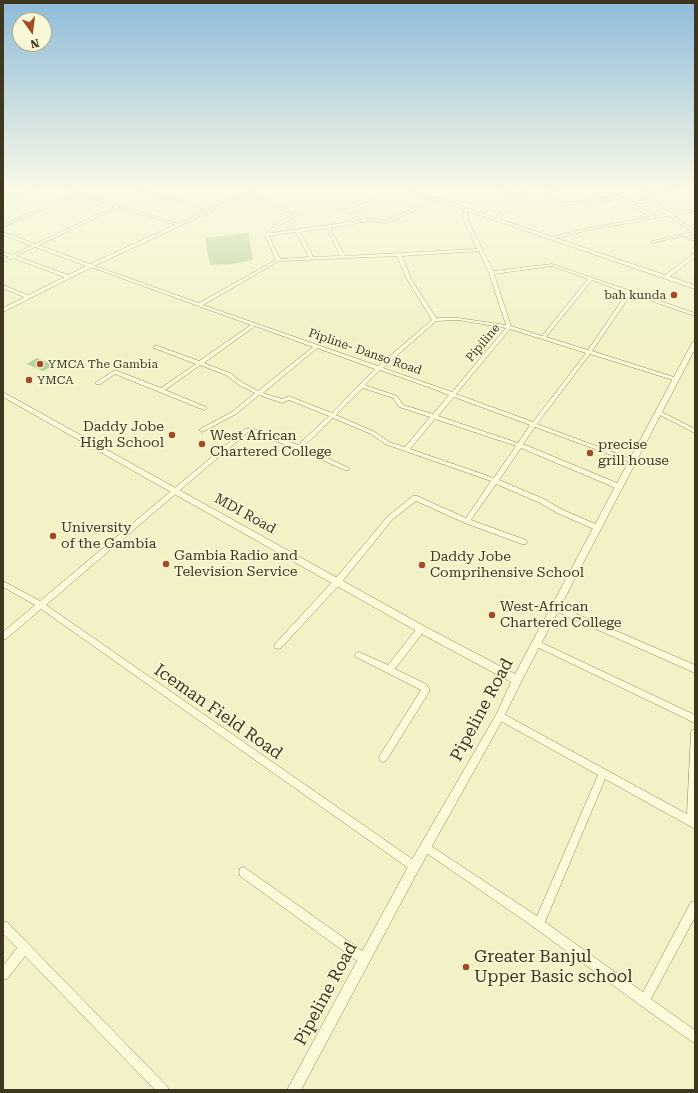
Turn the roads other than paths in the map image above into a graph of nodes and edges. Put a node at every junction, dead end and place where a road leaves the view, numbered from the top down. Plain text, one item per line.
1 (22, 240) edge
2 (47, 240) edge
3 (147, 240) edge
4 (269, 240) edge
5 (302, 240) edge
6 (335, 240) edge
7 (476, 240) edge
8 (558, 240) edge
9 (662, 240) edge
10 (653, 242) dead end
11 (36, 245) junction
12 (481, 250) junction
13 (3, 253) edge
14 (695, 254) edge
15 (400, 255) junction
16 (13, 257) junction
17 (343, 257) junction
18 (311, 258) junction
19 (278, 260) junction
20 (3, 261) edge
21 (90, 266) junction
22 (491, 273) junction
23 (69, 277) junction
24 (666, 277) junction
25 (591, 278) junction
26 (3, 286) edge
27 (695, 287) edge
28 (630, 292) junction
29 (28, 297) junction
30 (199, 305) junction
31 (3, 310) edge
32 (695, 315) edge
33 (435, 320) junction
34 (255, 324) junction
35 (509, 327) junction
36 (543, 338) junction
37 (695, 343) edge
38 (317, 346) junction
39 (156, 347) dead end
40 (589, 352) junction
41 (199, 363) junction
42 (379, 368) junction
43 (675, 379) junction
44 (98, 382) dead end
45 (362, 386) junction
46 (162, 390) junction
47 (258, 392) junction
48 (3, 394) edge
49 (453, 394) junction
50 (204, 408) dead end
51 (658, 412) junction
52 (332, 416) junction
53 (435, 417) junction
54 (534, 424) junction
55 (202, 430) dead end
56 (695, 431) edge
57 (519, 445) junction
58 (299, 448) junction
59 (407, 450) junction
60 (632, 461) junction
61 (347, 469) dead end
62 (494, 480) junction
63 (620, 487) junction
64 (175, 490) junction
65 (467, 521) junction
66 (598, 528) junction
67 (524, 542) dead end
68 (338, 581) junction
69 (3, 584) edge
70 (40, 605) junction
71 (556, 608) junction
72 (421, 629) junction
73 (3, 637) edge
74 (536, 643) junction
75 (278, 646) dead end
76 (359, 654) dead end
77 (695, 669) edge
78 (389, 670) junction
79 (516, 680) junction
80 (500, 716) junction
81 (695, 719) edge
82 (695, 733) edge
83 (383, 758) dead end
84 (602, 773) junction
85 (693, 822) edge
86 (425, 847) junction
87 (414, 867) junction
88 (244, 872) dead end
89 (695, 906) edge
90 (539, 924) junction
91 (3, 926) edge
92 (24, 948) junction
93 (364, 959) junction
94 (3, 976) edge
95 (644, 1001) junction
96 (695, 1037) edge
97 (163, 1090) edge
98 (294, 1090) edge

1 - 11 street
2 - 11 street
3 - 21 street
4 - 19 street
5 - 18 street
6 - 17 street
7 - 12 street, Pipiline
8 - 24 street
9 - 10 street
11 - 16 street
11 - 21 street
12 - 15 street
12 - 22 street, Pipiline
13 - 16 street
14 - 24 street
15 - 17 street
15 - 33 street
16 - 20 street
16 - 23 street
17 - 18 street
18 - 19 street
19 - 30 street
21 - 23 street
21 - 30 street, Pipline- Danso Road
22 - 25 street
22 - 35 street, Pipiline
23 - 29 street
24 - 27 street
25 - 28 street
25 - 36 street
26 - 29 street
28 - 32 street
28 - 40 street
29 - 31 street
30 - 34 street, Pipline- Danso Road
33 - 35 street
33 - 42 street
34 - 38 street, Pipline- Danso Road
34 - 41 street
35 - 36 street
35 - 49 street, Pipiline
36 - 40 street
37 - 43 street, Pipeline Road
38 - 42 street, Pipline- Danso Road
38 - 47 street
39 - 41 street
40 - 43 street
40 - 54 street
41 - 46 street
41 - 47 street
42 - 45 street
42 - 49 street, Pipline- Danso Road
43 - 51 street, Pipeline Road
44 - 46 street
45 - 52 street
45 - 53 street
46 - 50 street
47 - 52 street
47 - 55 street
48 - 64 street, MDI Road
49 - 53 street, Pipiline
49 - 54 street, Pipline- Danso Road
51 - 56 street
51 - 60 street, Pipeline Road
52 - 58 street
52 - 59 street
53 - 57 street
53 - 59 street, Pipiline
54 - 57 street
54 - 60 street, Pipline- Danso Road
57 - 62 street
57 - 63 street
58 - 61 street
58 - 64 street
59 - 62 street
60 - 63 street, Pipeline Road
62 - 65 street
62 - 66 street
63 - 66 street, Pipeline Road
64 - 68 street, MDI Road
64 - 70 street
65 - 67 street
65 - 68 street
66 - 71 street, Pipeline Road
68 - 72 street, MDI Road
68 - 75 street
69 - 70 street, Iceman Field Road
70 - 73 street
70 - 87 street, Iceman Field Road
71 - 74 street, Pipeline Road
71 - 77 street
72 - 78 street
72 - 79 street, MDI Road
74 - 79 street, Pipeline Road
74 - 81 street
76 - 78 street
78 - 83 street
79 - 80 street, Pipeline Road
80 - 84 street
80 - 86 street, Pipeline Road
82 - 85 street
84 - 85 street
84 - 90 street
86 - 87 street, Pipeline Road
86 - 90 street
87 - 93 street, Pipeline Road
88 - 93 street
89 - 95 street
90 - 95 street
91 - 92 street
92 - 94 street
92 - 97 street
93 - 98 street, Pipeline Road
95 - 96 street

